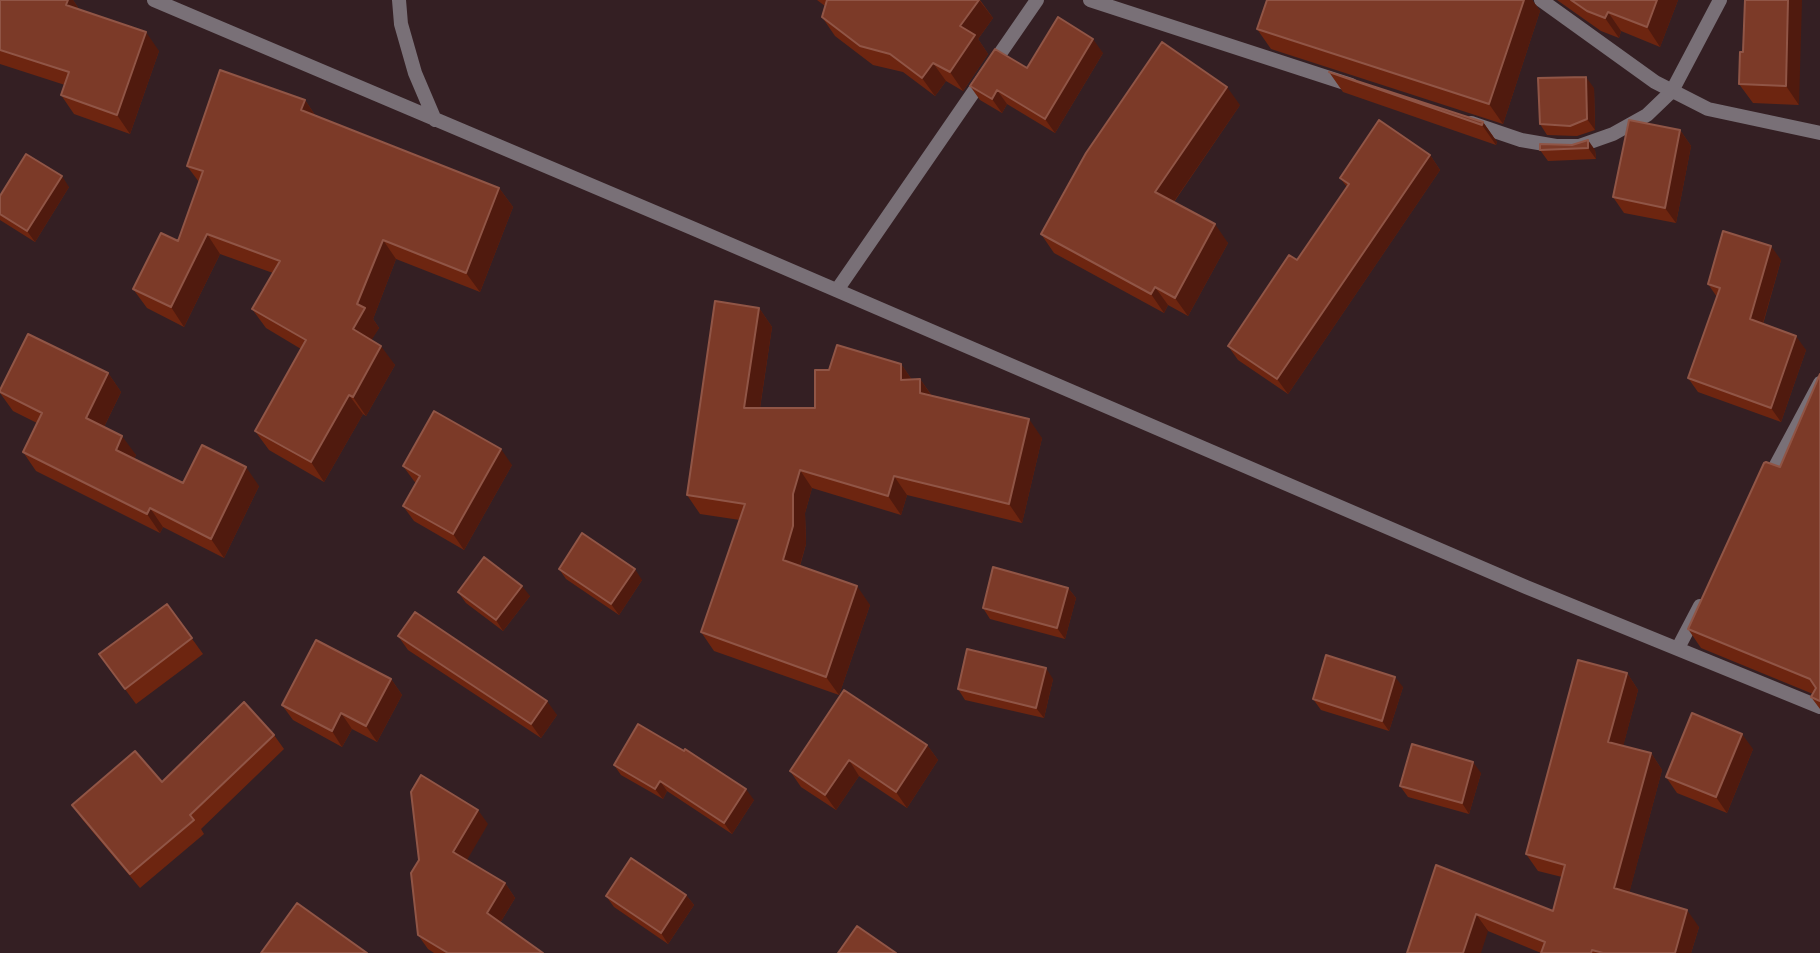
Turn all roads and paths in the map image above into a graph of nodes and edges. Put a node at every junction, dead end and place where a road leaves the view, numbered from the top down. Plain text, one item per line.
1 (154, 0) edge
2 (399, 0) edge
3 (1037, 0) edge
4 (1090, 0) edge
5 (1541, 0) edge
6 (1720, 0) edge
7 (1364, 89) edge
8 (1672, 90) junction
9 (1455, 118) edge
10 (435, 120) junction
11 (1820, 133) edge
12 (837, 290) junction
13 (1820, 383) edge
14 (1762, 491) edge
15 (1710, 587) edge
16 (1678, 648) junction
17 (1820, 707) edge

1 - 10 street
2 - 10 street
3 - 12 street
4 - 7 street
5 - 8 street
6 - 8 street
8 - 9 street
8 - 11 street
10 - 12 street
12 - 16 street
13 - 14 street
15 - 16 street
16 - 17 street

